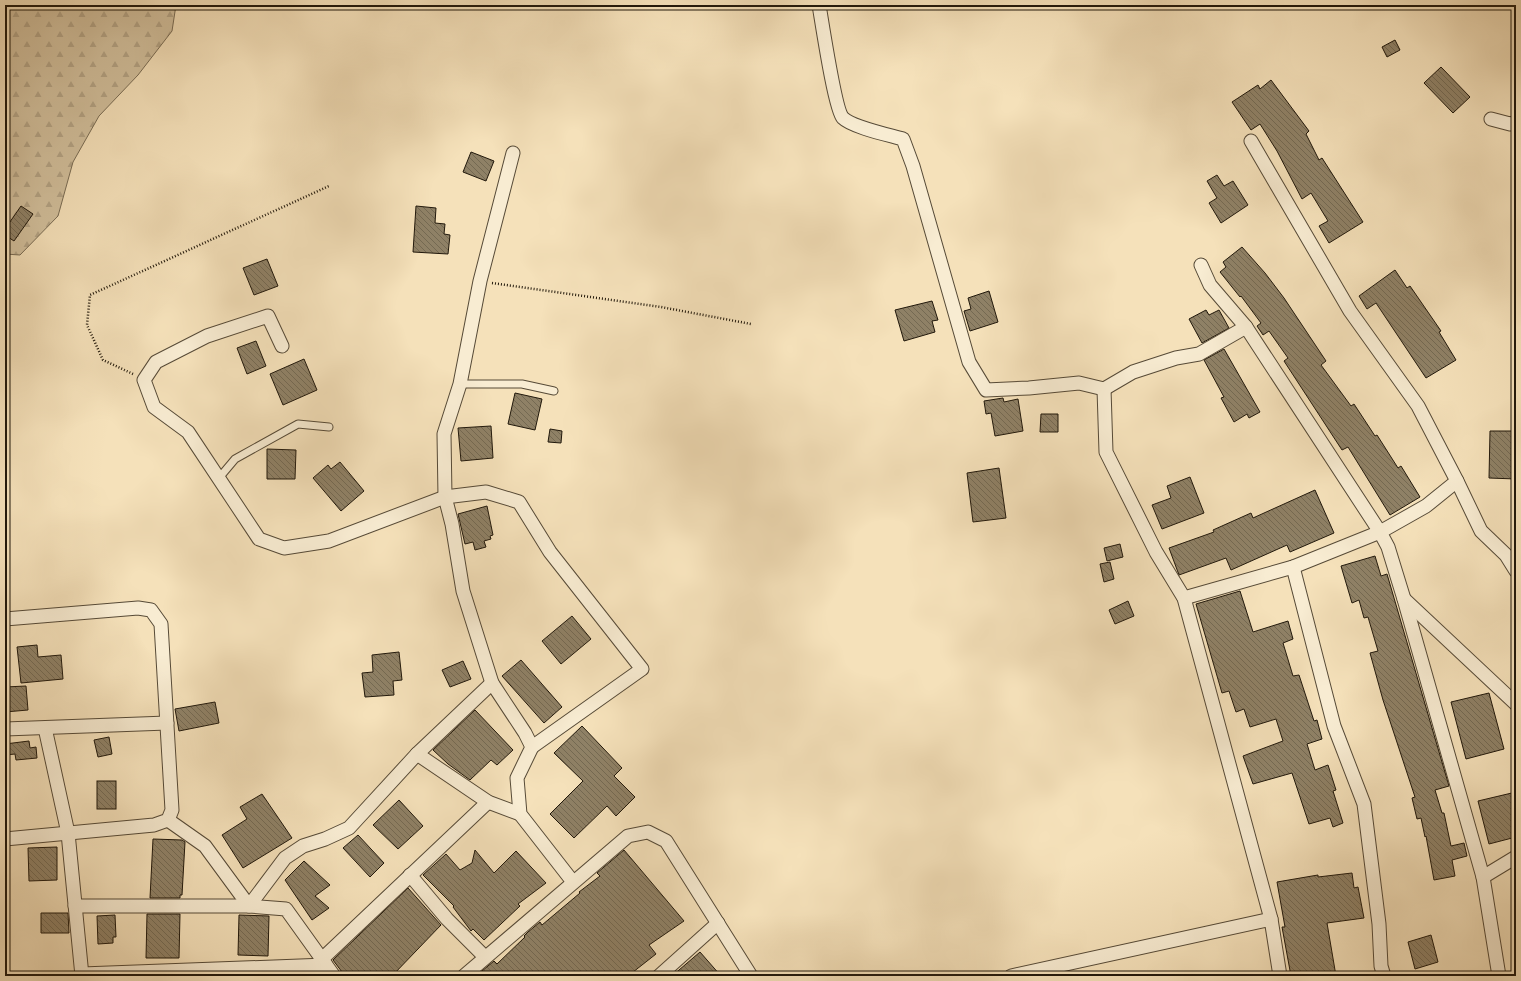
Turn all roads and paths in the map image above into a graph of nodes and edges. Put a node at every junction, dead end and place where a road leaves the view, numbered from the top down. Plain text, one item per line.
1 (819, 5) edge
2 (1491, 119) dead end
3 (1516, 123) edge
4 (1251, 141) dead end
5 (513, 152) dead end
6 (329, 186) dead end
7 (1201, 265) dead end
8 (480, 281) junction
9 (751, 324) dead end
10 (1246, 327) junction
11 (282, 346) dead end
12 (144, 380) junction
13 (460, 384) junction
14 (1104, 389) junction
15 (554, 391) dead end
16 (329, 427) dead end
17 (219, 478) junction
18 (1457, 481) junction
19 (445, 497) junction
20 (1380, 532) junction
21 (1293, 567) junction
22 (1516, 571) edge
23 (1184, 598) junction
24 (1404, 599) junction
25 (5, 619) edge
26 (492, 683) junction
27 (1516, 704) edge
28 (167, 723) junction
29 (45, 728) junction
30 (5, 729) edge
31 (532, 747) junction
32 (417, 754) junction
33 (488, 802) junction
34 (520, 814) junction
35 (168, 820) junction
36 (68, 833) junction
37 (5, 839) edge
38 (1516, 857) edge
39 (410, 875) junction
40 (1483, 877) junction
41 (573, 882) junction
42 (75, 906) junction
43 (249, 906) junction
44 (1272, 919) junction
45 (718, 923) junction
46 (485, 957) junction
47 (324, 962) junction
48 (218, 972) edge
49 (82, 975) edge
50 (334, 976) edge
51 (464, 976) edge
52 (659, 976) edge
53 (751, 976) edge
54 (1011, 976) edge
55 (1280, 976) edge
56 (1384, 976) edge
57 (1499, 976) edge

1 - 14 street
2 - 3 street
4 - 18 street
5 - 8 street
6 - 12 path
7 - 10 street
8 - 9 path
8 - 13 street
10 - 14 street
10 - 20 street
11 - 12 street
12 - 17 street
13 - 15 lane
13 - 19 street
14 - 23 street
16 - 17 lane
17 - 19 street
18 - 20 street
18 - 22 street
19 - 26 street
19 - 31 street
20 - 21 street
20 - 24 street
21 - 23 street
21 - 56 street
23 - 44 street
24 - 27 street
24 - 40 street
25 - 28 street
26 - 31 street
26 - 32 street
28 - 29 street
28 - 35 street
29 - 30 street
29 - 36 street
31 - 34 street
32 - 33 street
32 - 43 street
33 - 34 street
33 - 39 street
34 - 41 street
35 - 36 street
35 - 43 street
36 - 37 street
36 - 42 street
38 - 40 street
39 - 46 street
39 - 47 street
40 - 57 street
41 - 45 street
41 - 46 street
42 - 43 street
42 - 49 street
43 - 47 street
44 - 54 street
44 - 55 street
45 - 52 street
45 - 53 street
46 - 51 street
47 - 48 street
47 - 50 street
48 - 49 street

